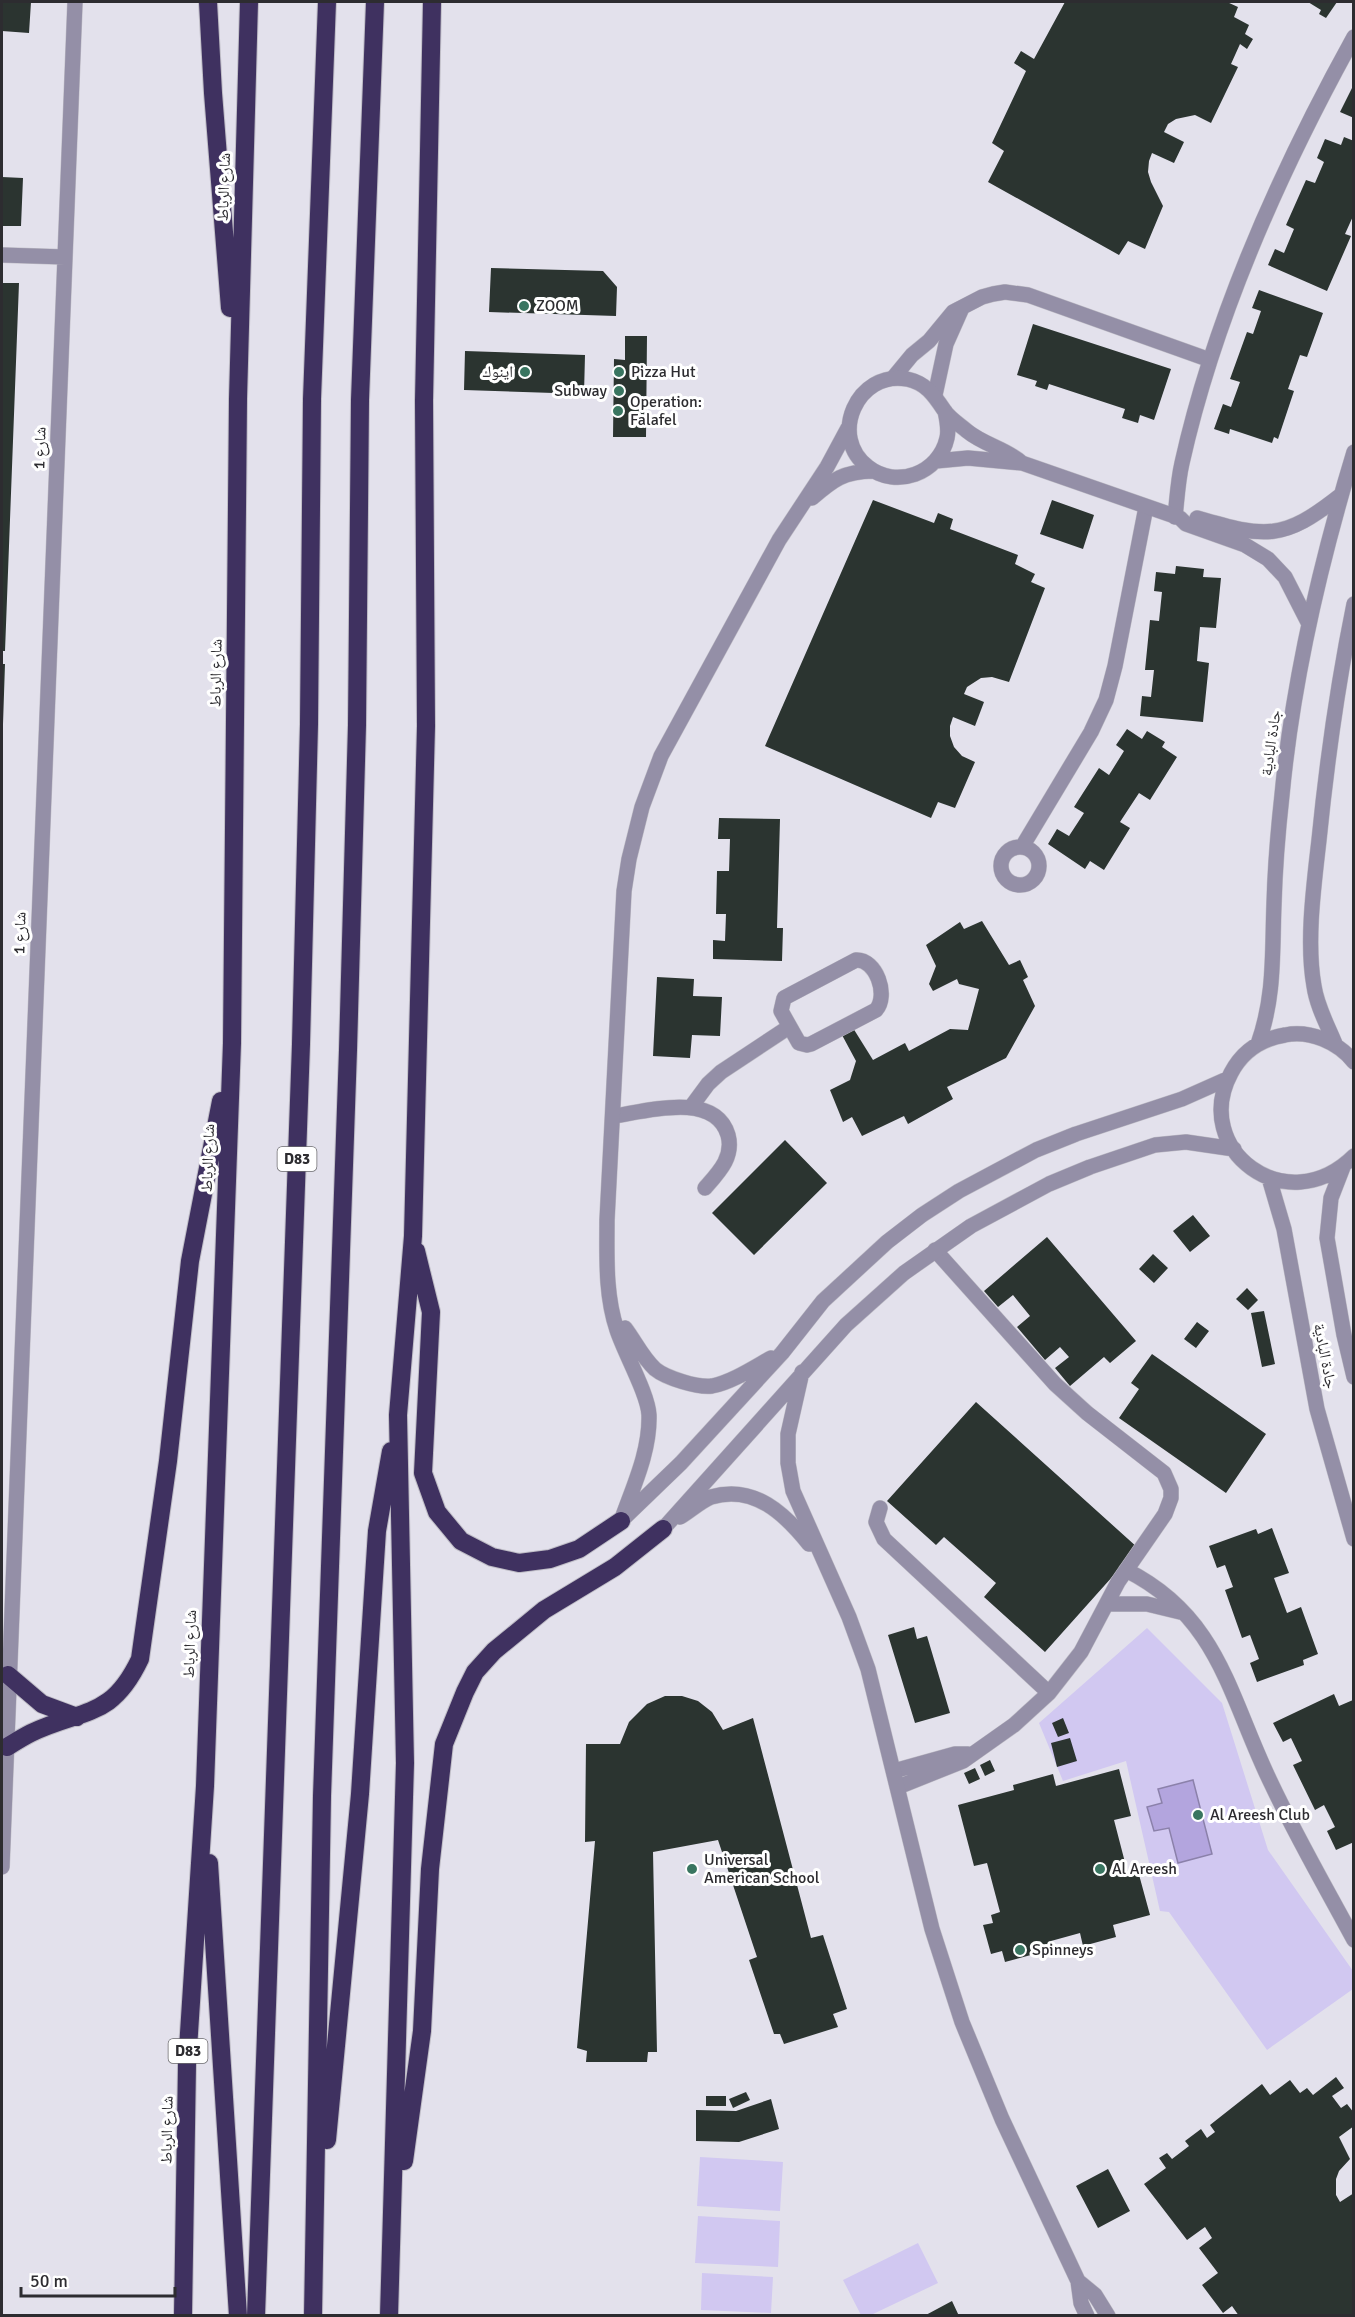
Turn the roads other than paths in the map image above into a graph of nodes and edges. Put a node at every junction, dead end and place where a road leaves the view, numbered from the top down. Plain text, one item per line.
1 (75, 2) edge
2 (208, 2) edge
3 (249, 2) edge
4 (327, 2) edge
5 (375, 2) edge
6 (432, 2) edge
7 (1353, 37) edge
8 (2, 255) edge
9 (65, 257) junction
10 (962, 308) junction
11 (1210, 360) junction
12 (893, 378) junction
13 (935, 395) junction
14 (238, 399) junction
15 (945, 411) junction
16 (848, 428) junction
17 (1353, 453) edge
18 (936, 461) junction
19 (1022, 464) junction
20 (873, 471) junction
21 (1341, 495) junction
22 (1146, 507) junction
23 (798, 510) junction
24 (1177, 518) junction
25 (1353, 604) edge
26 (1309, 624) junction
27 (1022, 847) dead end
28 (789, 1027) junction
29 (232, 1043) junction
30 (1258, 1044) junction
31 (1336, 1046) junction
32 (1353, 1062) edge
33 (1227, 1079) junction
34 (691, 1107) junction
35 (614, 1116) junction
36 (1233, 1149) junction
37 (1348, 1161) edge
38 (1269, 1178) junction
39 (705, 1188) dead end
40 (412, 1236) junction
41 (934, 1250) junction
42 (612, 1309) junction
43 (782, 1353) junction
44 (802, 1372) junction
45 (1353, 1377) edge
46 (398, 1415) junction
47 (9, 1469) edge
48 (880, 1508) dead end
49 (621, 1521) junction
50 (663, 1529) junction
51 (1353, 1539) edge
52 (822, 1561) junction
53 (1126, 1570) junction
54 (1107, 1604) junction
55 (1183, 1613) junction
56 (8, 1675) junction
57 (1049, 1693) junction
58 (78, 1717) junction
59 (6, 1747) junction
60 (970, 1754) junction
61 (894, 1771) junction
62 (205, 1786) junction
63 (898, 1788) junction
64 (2, 1867) edge
65 (1353, 1940) edge
66 (392, 2243) junction
67 (314, 2276) junction
68 (1078, 2281) junction
69 (183, 2316) edge
70 (238, 2316) edge
71 (256, 2316) edge
72 (313, 2316) edge
73 (389, 2316) edge
74 (1087, 2316) edge
75 (1108, 2316) edge

1 - 9 street, شارع 1
2 - 14 highway
3 - 14 highway, شارع الرباط / D83
4 - 71 highway, D83
5 - 67 highway
6 - 40 highway
7 - 11 street
8 - 9 street
9 - 47 street, شارع 1
10 - 11 street
10 - 12 street
10 - 13 street
11 - 24 street
12 - 13 street
12 - 16 street
13 - 15 street
14 - 29 highway, شارع الرباط / D83
15 - 18 street
15 - 19 street
16 - 20 street
16 - 23 street
17 - 21 street, جادة البادية
18 - 19 street
18 - 20 street
19 - 22 street
20 - 23 street
21 - 24 street
21 - 26 street, جادة البادية
22 - 24 street
22 - 27 street
23 - 35 street
24 - 26 street
25 - 31 street
26 - 30 street, جادة البادية
28 - 28 street
28 - 34 street
29 - 58 highway
29 - 62 highway, شارع الرباط / D83
30 - 31 street
30 - 33 street
31 - 32 street
33 - 36 street
33 - 43 street
34 - 35 street
34 - 39 street
35 - 42 street
36 - 38 street
36 - 41 street
37 - 38 street
37 - 45 street, جادة البادية
38 - 51 street, جادة البادية
40 - 46 highway
40 - 49 highway
41 - 44 street
41 - 53 street
42 - 43 street
42 - 49 street
43 - 49 street
44 - 50 street
44 - 52 street
46 - 66 highway
46 - 67 highway
47 - 56 street, شارع 1
48 - 57 street
50 - 52 street
50 - 66 highway
52 - 61 street
53 - 54 street
53 - 55 street
54 - 55 street
54 - 57 street
55 - 65 street
56 - 58 highway
56 - 59 street, شارع 1
57 - 60 street
58 - 59 highway
59 - 64 street, شارع 1
60 - 61 street
60 - 63 street
61 - 63 street
62 - 69 highway, شارع الرباط / D83
62 - 70 highway
63 - 68 street
66 - 73 highway
67 - 72 highway
68 - 74 street
68 - 75 street

